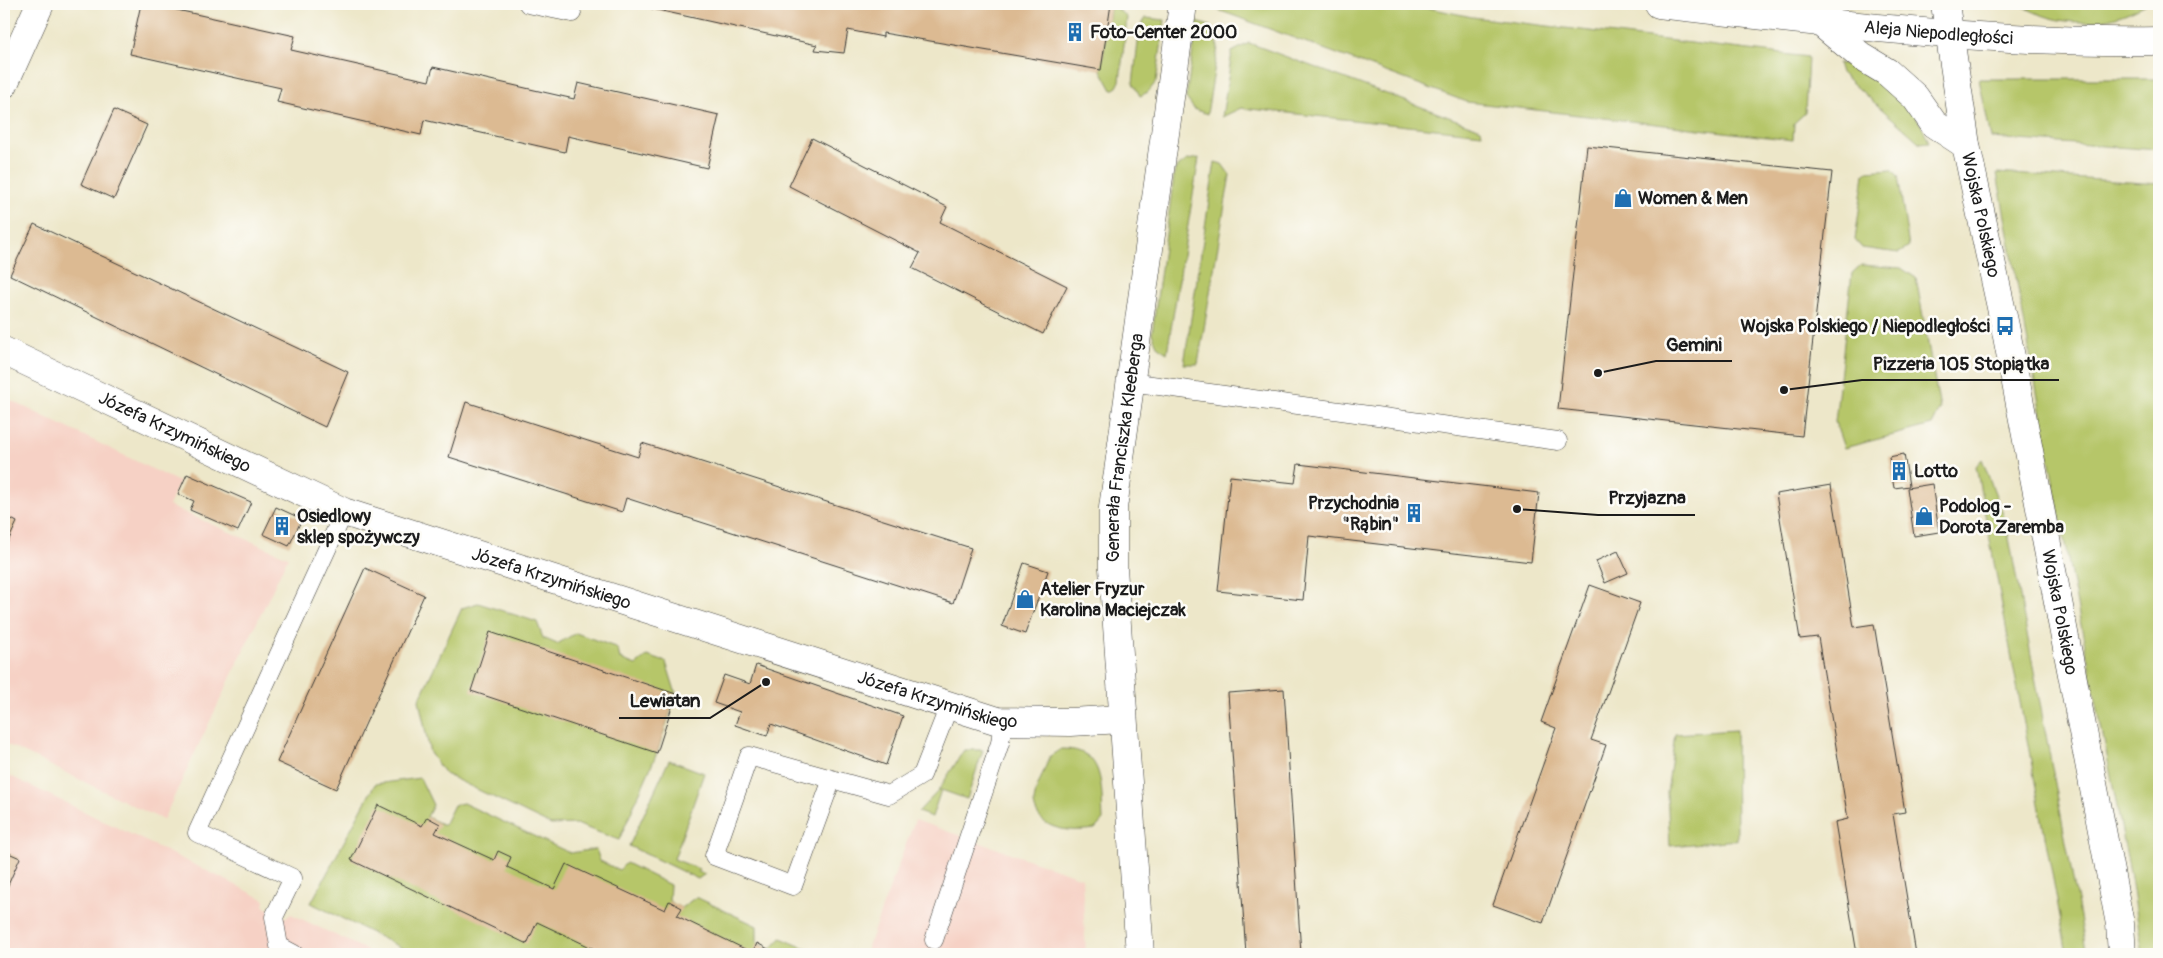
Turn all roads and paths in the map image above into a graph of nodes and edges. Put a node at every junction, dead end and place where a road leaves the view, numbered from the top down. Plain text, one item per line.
1 (40, 4) edge
2 (528, 4) edge
3 (1183, 4) edge
4 (1659, 4) edge
5 (1945, 4) edge
6 (572, 14) dead end
7 (1821, 23) junction
8 (1952, 36) junction
9 (2159, 41) edge
10 (4, 84) edge
11 (1966, 145) junction
12 (4, 351) edge
13 (1130, 382) junction
14 (1558, 441) dead end
15 (344, 512) junction
16 (950, 706) junction
17 (1122, 719) junction
18 (1003, 721) junction
19 (832, 779) junction
20 (934, 940) dead end
21 (294, 954) edge
22 (1140, 954) edge
23 (2122, 954) edge

1 - 10 street
2 - 6 lane
3 - 13 street, Generała Franciszka Kleeberga
4 - 7 street, Aleja Niepodległości
5 - 8 street, Wojska Polskiego
7 - 8 street, Aleja Niepodległości
7 - 11 street
8 - 9 street, Aleja Niepodległości
8 - 11 street, Wojska Polskiego
11 - 23 street, Wojska Polskiego
12 - 15 street, Józefa Krzymińskiego
13 - 14 lane
13 - 17 street, Generała Franciszka Kleeberga
15 - 16 street, Józefa Krzymińskiego
15 - 21 lane
16 - 18 street, Józefa Krzymińskiego
16 - 19 lane
17 - 18 street, Józefa Krzymińskiego
17 - 22 street, Generała Franciszka Kleeberga
18 - 20 lane
19 - 19 lane

